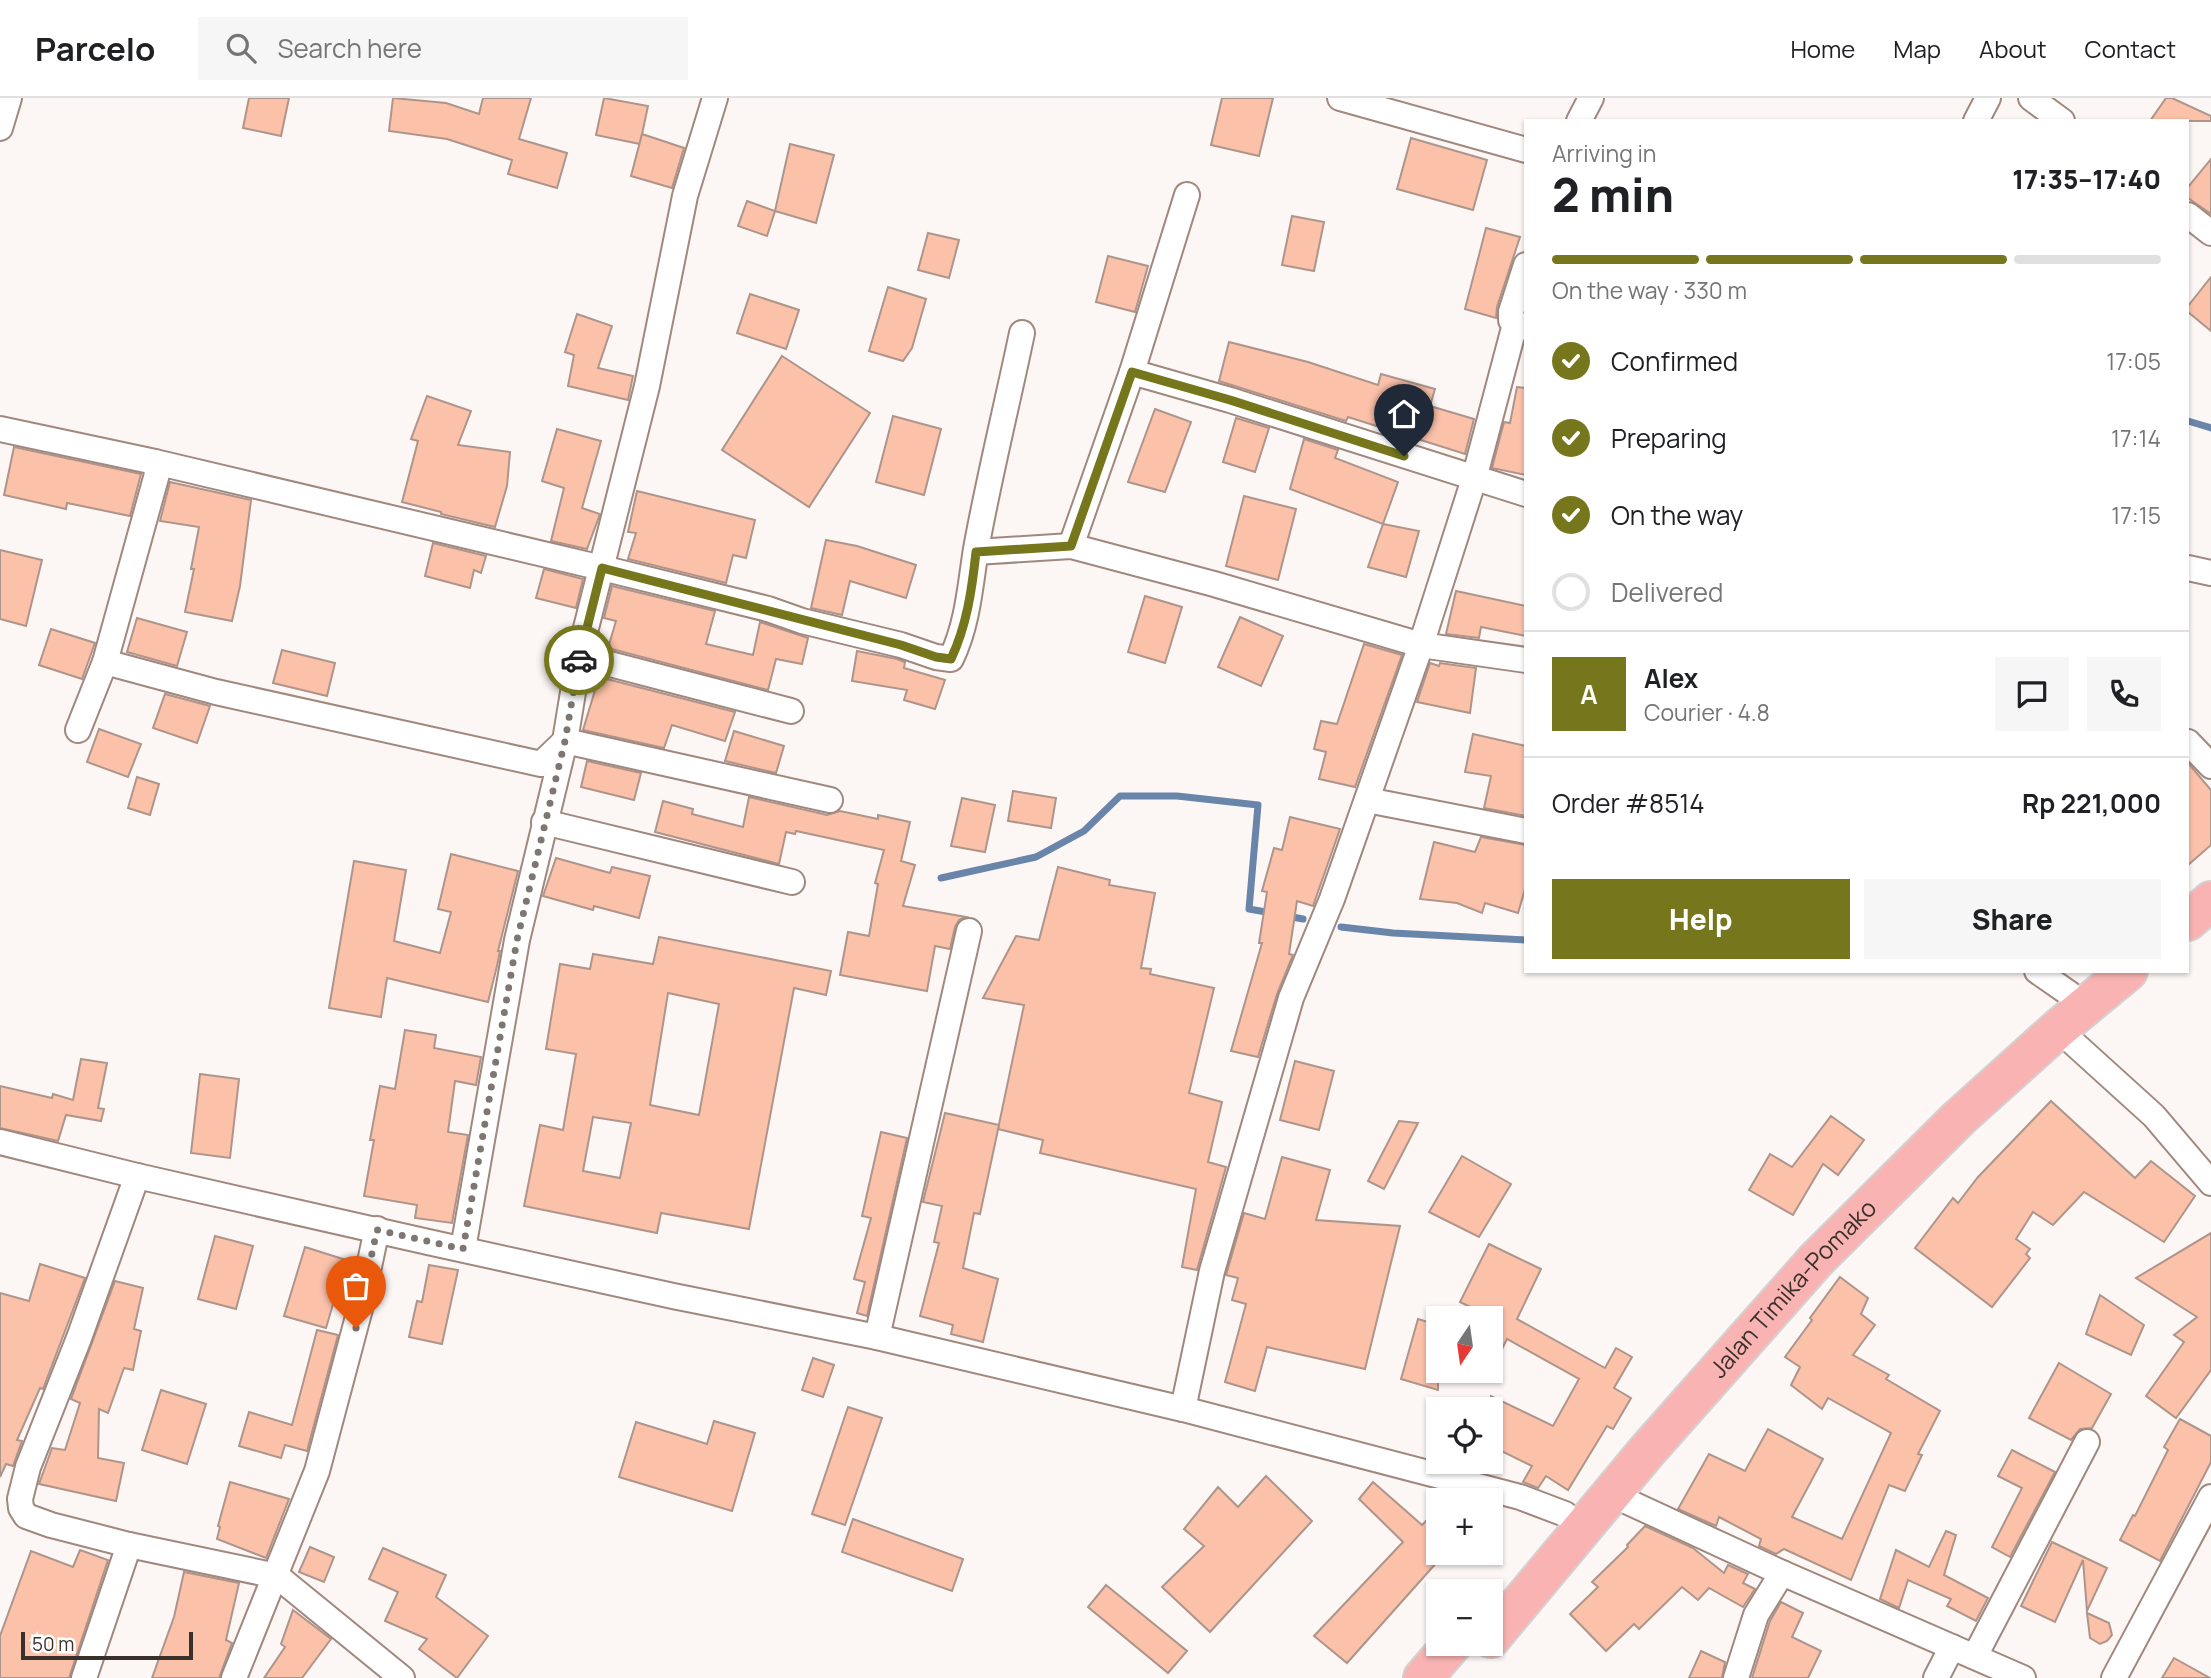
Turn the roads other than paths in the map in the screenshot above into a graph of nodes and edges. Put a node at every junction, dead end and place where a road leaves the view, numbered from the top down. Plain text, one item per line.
1 (9, 98) edge
2 (715, 98) edge
3 (1340, 98) edge
4 (1591, 98) edge
5 (1989, 98) edge
6 (2031, 98) edge
7 (1580, 119) edge
8 (1977, 119) edge
9 (2059, 119) edge
10 (0, 128) edge
11 (1524, 149) edge
12 (1187, 195) dead end
13 (2189, 216) edge
14 (2211, 233) edge
15 (1524, 271) edge
16 (1521, 326) edge
17 (1022, 333) dead end
18 (1132, 372) junction
19 (0, 429) edge
20 (155, 463) junction
21 (1474, 479) junction
22 (1524, 493) edge
23 (1071, 546) junction
24 (976, 552) junction
25 (602, 568) junction
26 (2189, 568) edge
27 (2211, 573) edge
28 (1421, 645) junction
29 (579, 656) junction
30 (1524, 660) edge
31 (105, 662) junction
32 (792, 712) dead end
33 (78, 730) dead end
34 (565, 741) junction
35 (2189, 743) edge
36 (2211, 766) edge
37 (830, 800) dead end
38 (1367, 800) junction
39 (544, 822) junction
40 (1524, 831) edge
41 (2211, 873) edge
42 (792, 881) dead end
43 (2189, 890) edge
44 (2211, 901) edge
45 (2189, 920) edge
46 (969, 931) dead end
47 (2040, 973) edge
48 (2124, 973) edge
49 (2074, 998) edge
50 (0, 1142) edge
51 (136, 1176) junction
52 (2211, 1183) edge
53 (377, 1230) junction
54 (463, 1249) junction
55 (877, 1337) junction
56 (1183, 1409) junction
57 (2087, 1441) dead end
58 (1611, 1494) junction
59 (2211, 1497) edge
60 (1565, 1514) junction
61 (129, 1545) junction
62 (1782, 1573) junction
63 (276, 1576) junction
64 (1503, 1586) edge
65 (1503, 1624) edge
66 (1952, 1647) junction
67 (1442, 1656) edge
68 (1476, 1656) edge
69 (1975, 1657) junction
70 (84, 1678) edge
71 (234, 1678) edge
72 (402, 1678) edge
73 (1423, 1678) edge
74 (1458, 1678) edge
75 (1736, 1678) edge
76 (1936, 1678) edge
77 (2023, 1678) edge
78 (2114, 1678) edge

1 - 10 street
2 - 25 street
3 - 11 street
4 - 7 street
5 - 8 street
6 - 9 street
12 - 18 street
13 - 14 street
15 - 16 street
16 - 21 street
17 - 24 street
18 - 21 street
18 - 23 street
19 - 20 street
20 - 25 street
20 - 31 street
21 - 22 street
21 - 28 street
23 - 24 street
23 - 28 street
24 - 25 street
25 - 29 street
26 - 27 street
28 - 30 street
28 - 38 street
29 - 32 street
29 - 34 street
31 - 33 street
31 - 34 street
34 - 37 street
34 - 39 street
35 - 36 street
38 - 40 street
38 - 56 street
39 - 42 street
39 - 54 street
41 - 43 highway
44 - 45 highway
46 - 55 street
47 - 49 street
48 - 49 highway, Jalan Timika-Pomako
49 - 52 street
49 - 58 highway, Jalan Timika-Pomako
49 - 60 highway, Jalan Timika-Pomako
50 - 51 street
51 - 53 street
51 - 61 street
53 - 54 street
53 - 63 street
54 - 55 street
55 - 56 street
56 - 60 street
57 - 69 street
58 - 62 street
58 - 65 highway, Jalan Timika-Pomako
59 - 78 street
60 - 64 highway, Jalan Timika-Pomako
61 - 63 street
61 - 70 street
62 - 66 street
62 - 75 street
63 - 71 street
63 - 72 street
66 - 69 street
66 - 76 street
67 - 73 highway
68 - 74 highway
69 - 77 street

